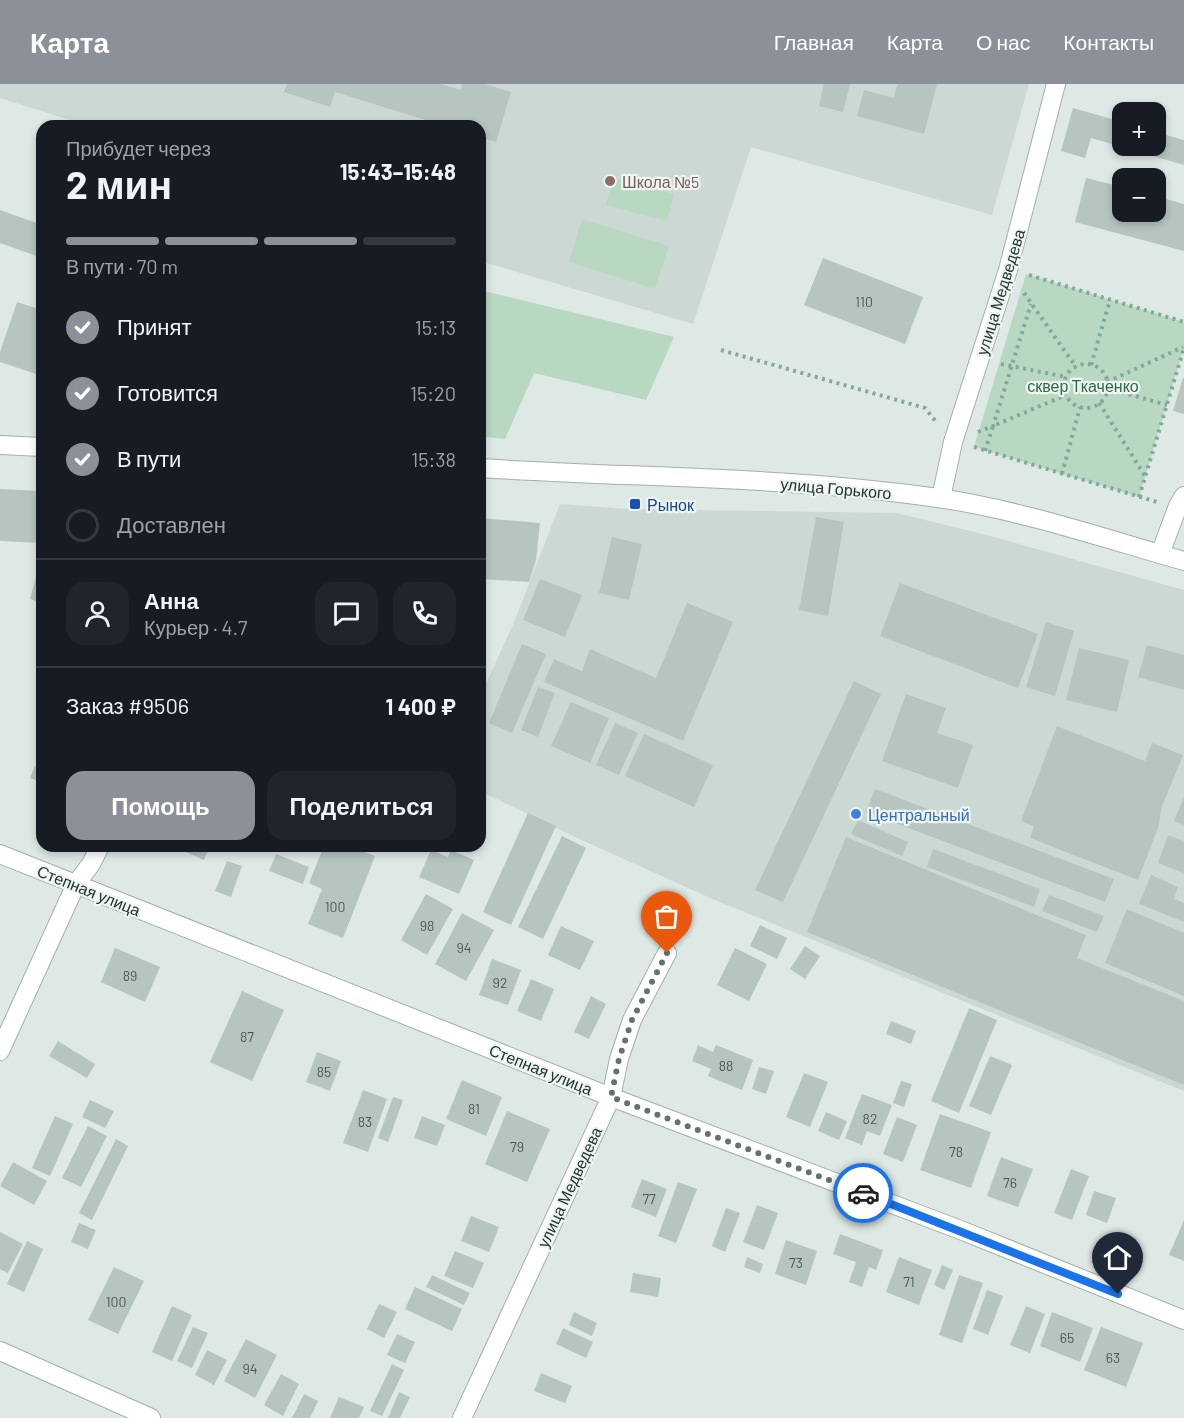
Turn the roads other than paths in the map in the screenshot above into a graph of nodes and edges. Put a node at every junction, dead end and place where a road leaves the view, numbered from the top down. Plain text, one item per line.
1 (1056, 84) edge
2 (0, 445) edge
3 (36, 447) edge
4 (486, 468) edge
5 (1184, 496) edge
6 (941, 498) junction
7 (1160, 554) junction
8 (1184, 561) edge
9 (97, 852) edge
10 (0, 854) edge
11 (76, 884) junction
12 (667, 953) dead end
13 (0, 1051) edge
14 (611, 1097) junction
15 (1184, 1320) edge
16 (0, 1352) edge
17 (151, 1418) edge
18 (462, 1418) edge

1 - 6 street, улица Медведева
2 - 3 street
4 - 6 street, улица Горького
5 - 7 street
6 - 7 street, улица Горького
7 - 8 street, улица Горького
9 - 11 street
10 - 11 street, Степная улица
11 - 13 street
11 - 14 street, Степная улица
12 - 14 street, улица Медведева
14 - 15 street, Степная улица
14 - 18 street, улица Медведева
16 - 17 street

